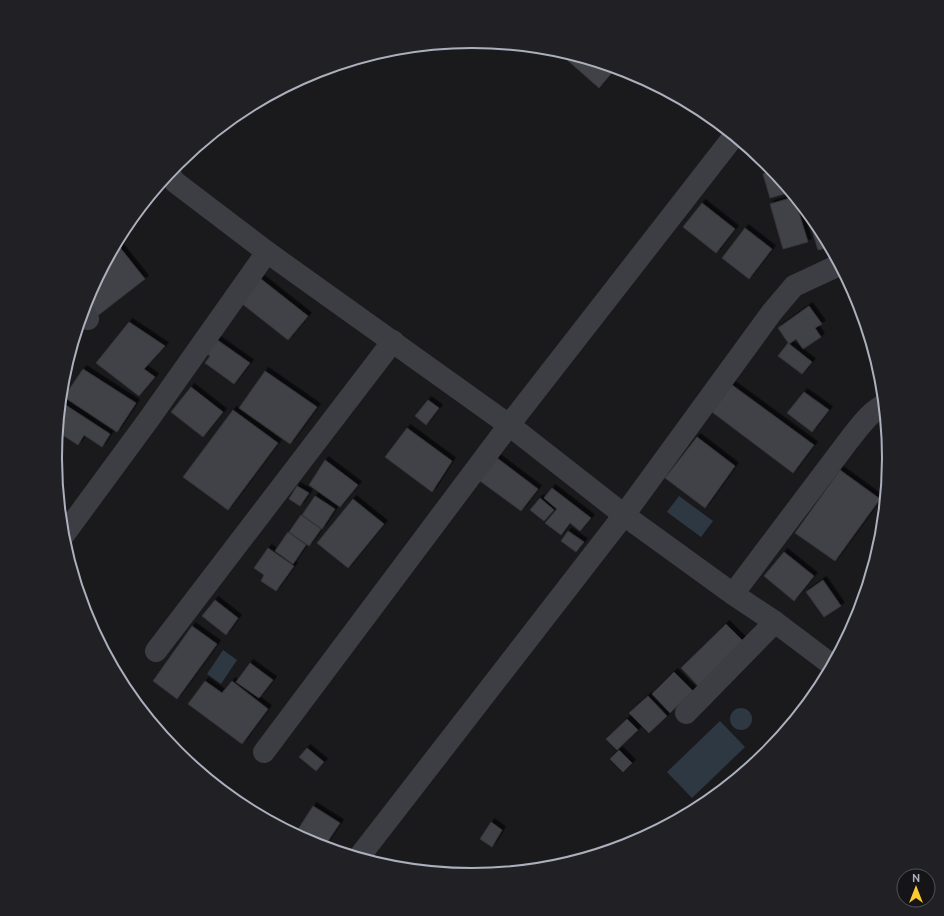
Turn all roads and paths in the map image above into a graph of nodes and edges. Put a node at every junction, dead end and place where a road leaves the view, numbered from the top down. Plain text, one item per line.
1 (731, 140) edge
2 (173, 178) edge
3 (268, 252) junction
4 (835, 267) edge
5 (393, 341) junction
6 (878, 408) edge
7 (509, 425) junction
8 (624, 515) junction
9 (69, 528) edge
10 (733, 594) junction
11 (775, 622) junction
12 (156, 650) dead end
13 (828, 662) edge
14 (686, 713) dead end
15 (264, 752) dead end
16 (363, 853) edge

1 - 7 street
2 - 3 street
3 - 5 street
3 - 9 street
4 - 8 street
5 - 7 street
5 - 12 street
6 - 10 street
7 - 8 street
7 - 15 street
8 - 10 street
8 - 16 street
10 - 11 street
11 - 13 street
11 - 14 street

